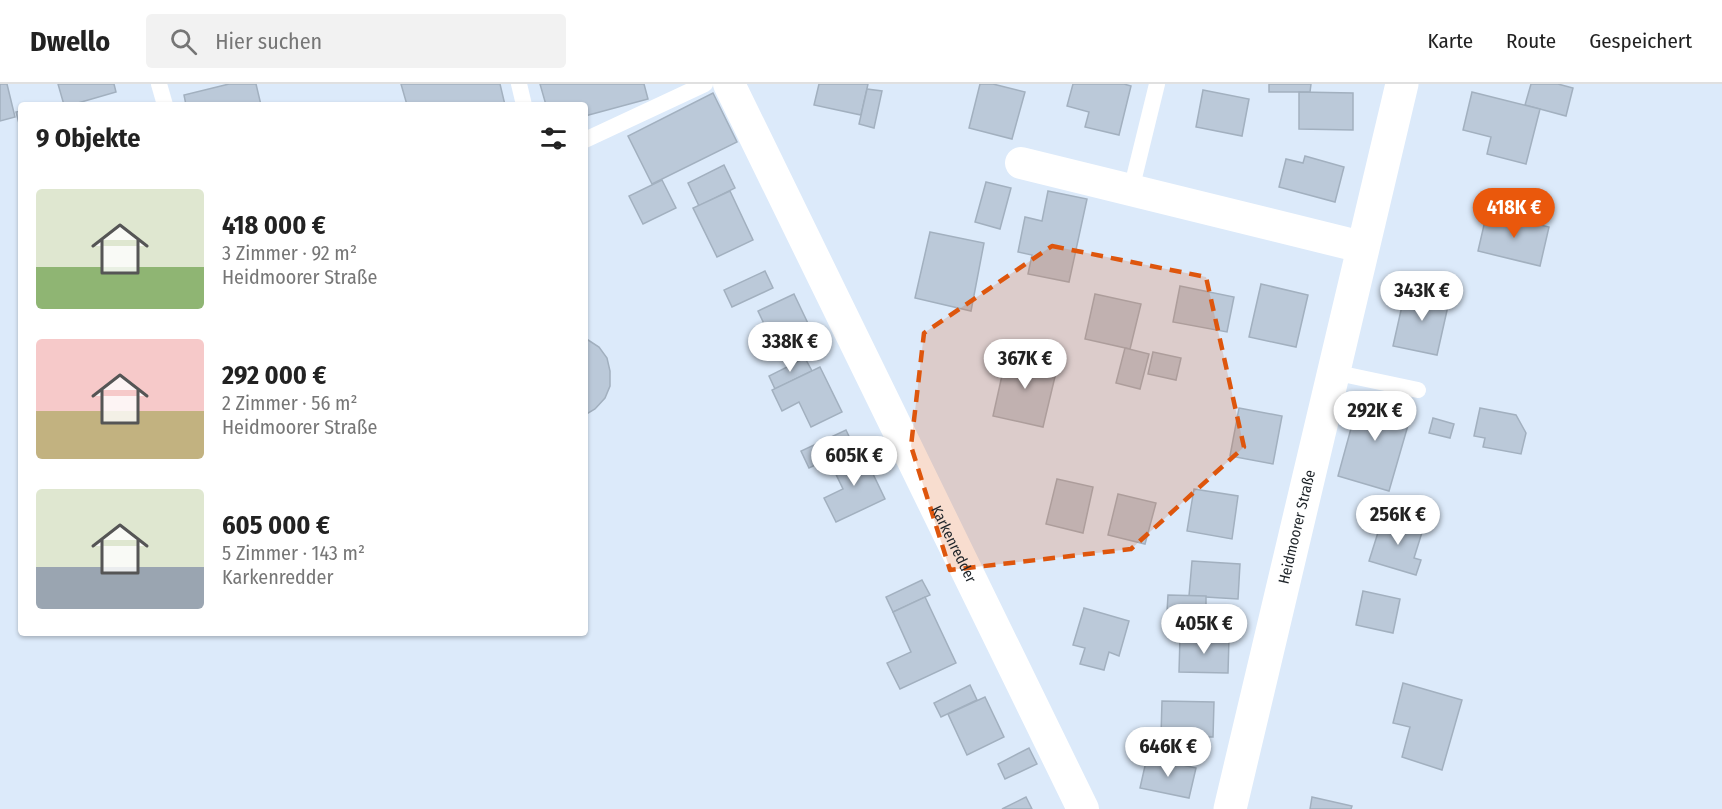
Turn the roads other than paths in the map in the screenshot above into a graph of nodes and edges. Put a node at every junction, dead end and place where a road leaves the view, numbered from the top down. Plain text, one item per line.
1 (159, 84) edge
2 (519, 84) edge
3 (705, 84) edge
4 (729, 84) edge
5 (1157, 84) edge
6 (1402, 84) edge
7 (164, 102) edge
8 (523, 102) edge
9 (588, 139) edge
10 (1021, 163) dead end
11 (1131, 190) junction
12 (1362, 247) junction
13 (1333, 372) junction
14 (1418, 390) dead end
15 (1083, 809) edge
16 (1230, 809) edge

1 - 7 lane
2 - 8 lane
3 - 9 lane
4 - 15 street, Karkenredder
5 - 11 lane
6 - 12 street, Heidmoorer Straße
10 - 11 street
11 - 12 street
12 - 13 street, Heidmoorer Straße
13 - 14 lane
13 - 16 street, Heidmoorer Straße

